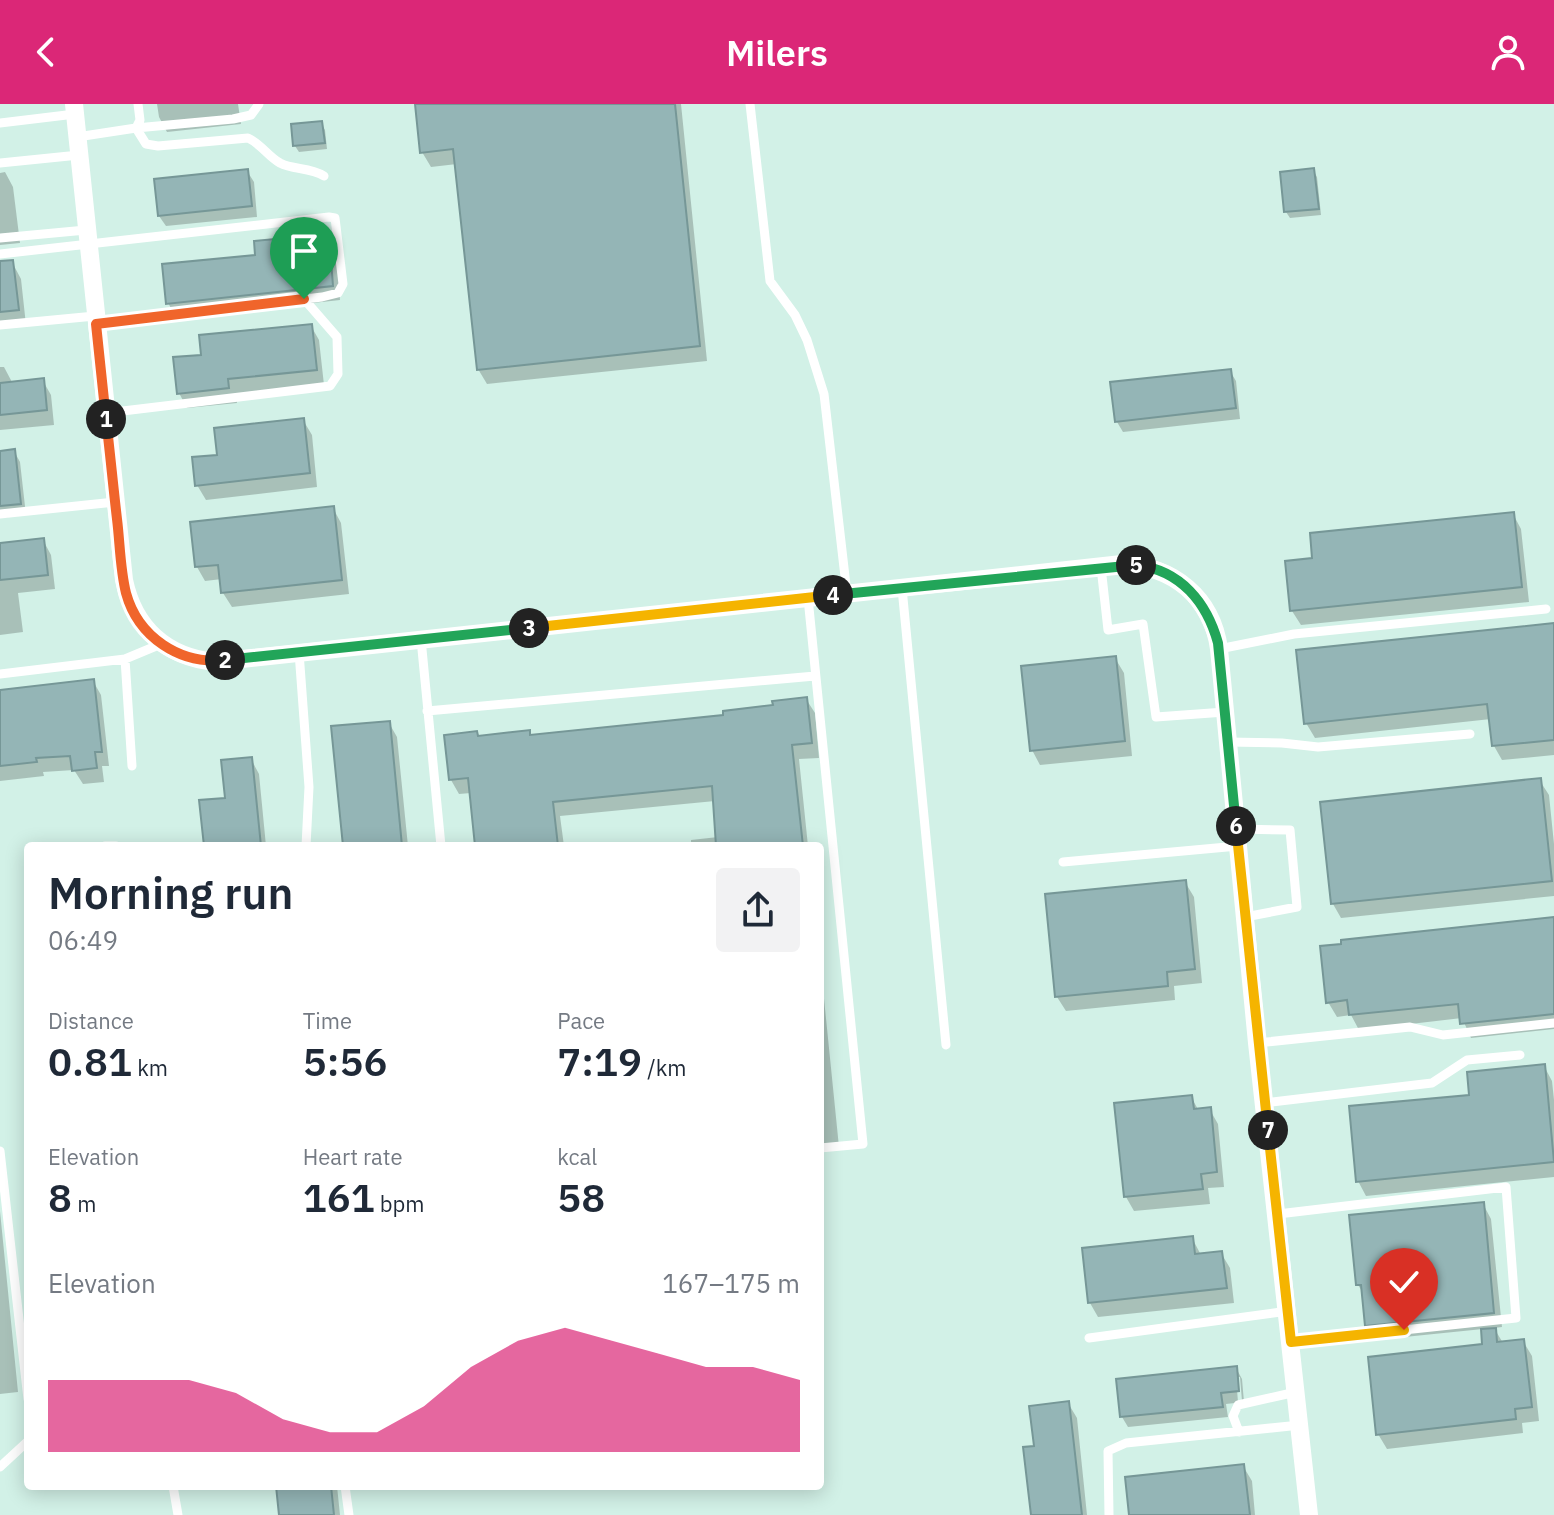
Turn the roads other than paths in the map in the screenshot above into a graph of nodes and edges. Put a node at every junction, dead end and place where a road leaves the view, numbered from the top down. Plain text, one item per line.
1 (138, 104) edge
2 (259, 104) edge
3 (750, 104) edge
4 (74, 109) edge
5 (0, 123) edge
6 (136, 128) junction
7 (78, 146) junction
8 (0, 163) edge
9 (324, 176) dead end
10 (86, 237) junction
11 (0, 238) edge
12 (0, 254) edge
13 (304, 299) junction
14 (96, 320) junction
15 (0, 325) edge
16 (106, 413) junction
17 (115, 502) junction
18 (0, 514) edge
19 (1101, 567) junction
20 (902, 588) junction
21 (847, 594) junction
22 (808, 598) junction
23 (1546, 609) dead end
24 (421, 639) junction
25 (161, 644) junction
26 (1219, 649) junction
27 (299, 652) junction
28 (125, 659) junction
29 (0, 674) edge
30 (815, 676) junction
31 (427, 711) junction
32 (1225, 712) junction
33 (1470, 734) dead end
34 (1228, 742) junction
35 (132, 766) dead end
36 (1237, 838) junction
37 (306, 842) edge
38 (441, 842) edge
39 (1063, 862) dead end
40 (1245, 917) junction
41 (1554, 1023) edge
42 (1257, 1043) junction
43 (946, 1045) dead end
44 (1520, 1055) dead end
45 (1264, 1103) junction
46 (824, 1148) edge
47 (0, 1151) edge
48 (1278, 1214) junction
49 (1288, 1311) junction
50 (1089, 1338) dead end
51 (1291, 1342) junction
52 (24, 1364) edge
53 (1297, 1392) junction
54 (1300, 1425) junction
55 (1239, 1432) junction
56 (24, 1445) edge
57 (0, 1467) edge
58 (174, 1490) edge
59 (346, 1490) edge
60 (178, 1515) edge
61 (349, 1515) edge
62 (1109, 1515) edge
63 (1309, 1515) edge

1 - 6 lane
2 - 6 lane
3 - 21 lane
4 - 5 lane
4 - 7 street
6 - 7 lane
6 - 9 lane
7 - 8 lane
7 - 10 street
10 - 11 lane
10 - 12 lane
10 - 13 lane
10 - 14 street
13 - 14 lane
13 - 16 lane
14 - 15 lane
14 - 16 street
16 - 17 street
17 - 18 lane
17 - 25 street
19 - 20 street
19 - 26 street
19 - 32 lane
20 - 21 street
20 - 43 lane
21 - 22 street
22 - 24 street
22 - 30 lane
23 - 26 lane
24 - 27 street
24 - 31 lane
25 - 27 street
25 - 28 lane
26 - 32 street
27 - 37 lane
28 - 29 lane
28 - 35 lane
30 - 31 lane
30 - 46 lane
31 - 38 lane
32 - 34 street
33 - 34 lane
34 - 36 street
36 - 39 lane
36 - 40 street
36 - 40 lane
40 - 42 street
41 - 42 lane
42 - 45 street
44 - 45 lane
45 - 48 street
47 - 52 lane
48 - 49 street
48 - 51 lane
49 - 50 lane
49 - 51 street
51 - 53 street
53 - 54 street
53 - 55 lane
54 - 55 lane
54 - 63 street
55 - 62 lane
56 - 57 lane
58 - 60 lane
59 - 61 lane

